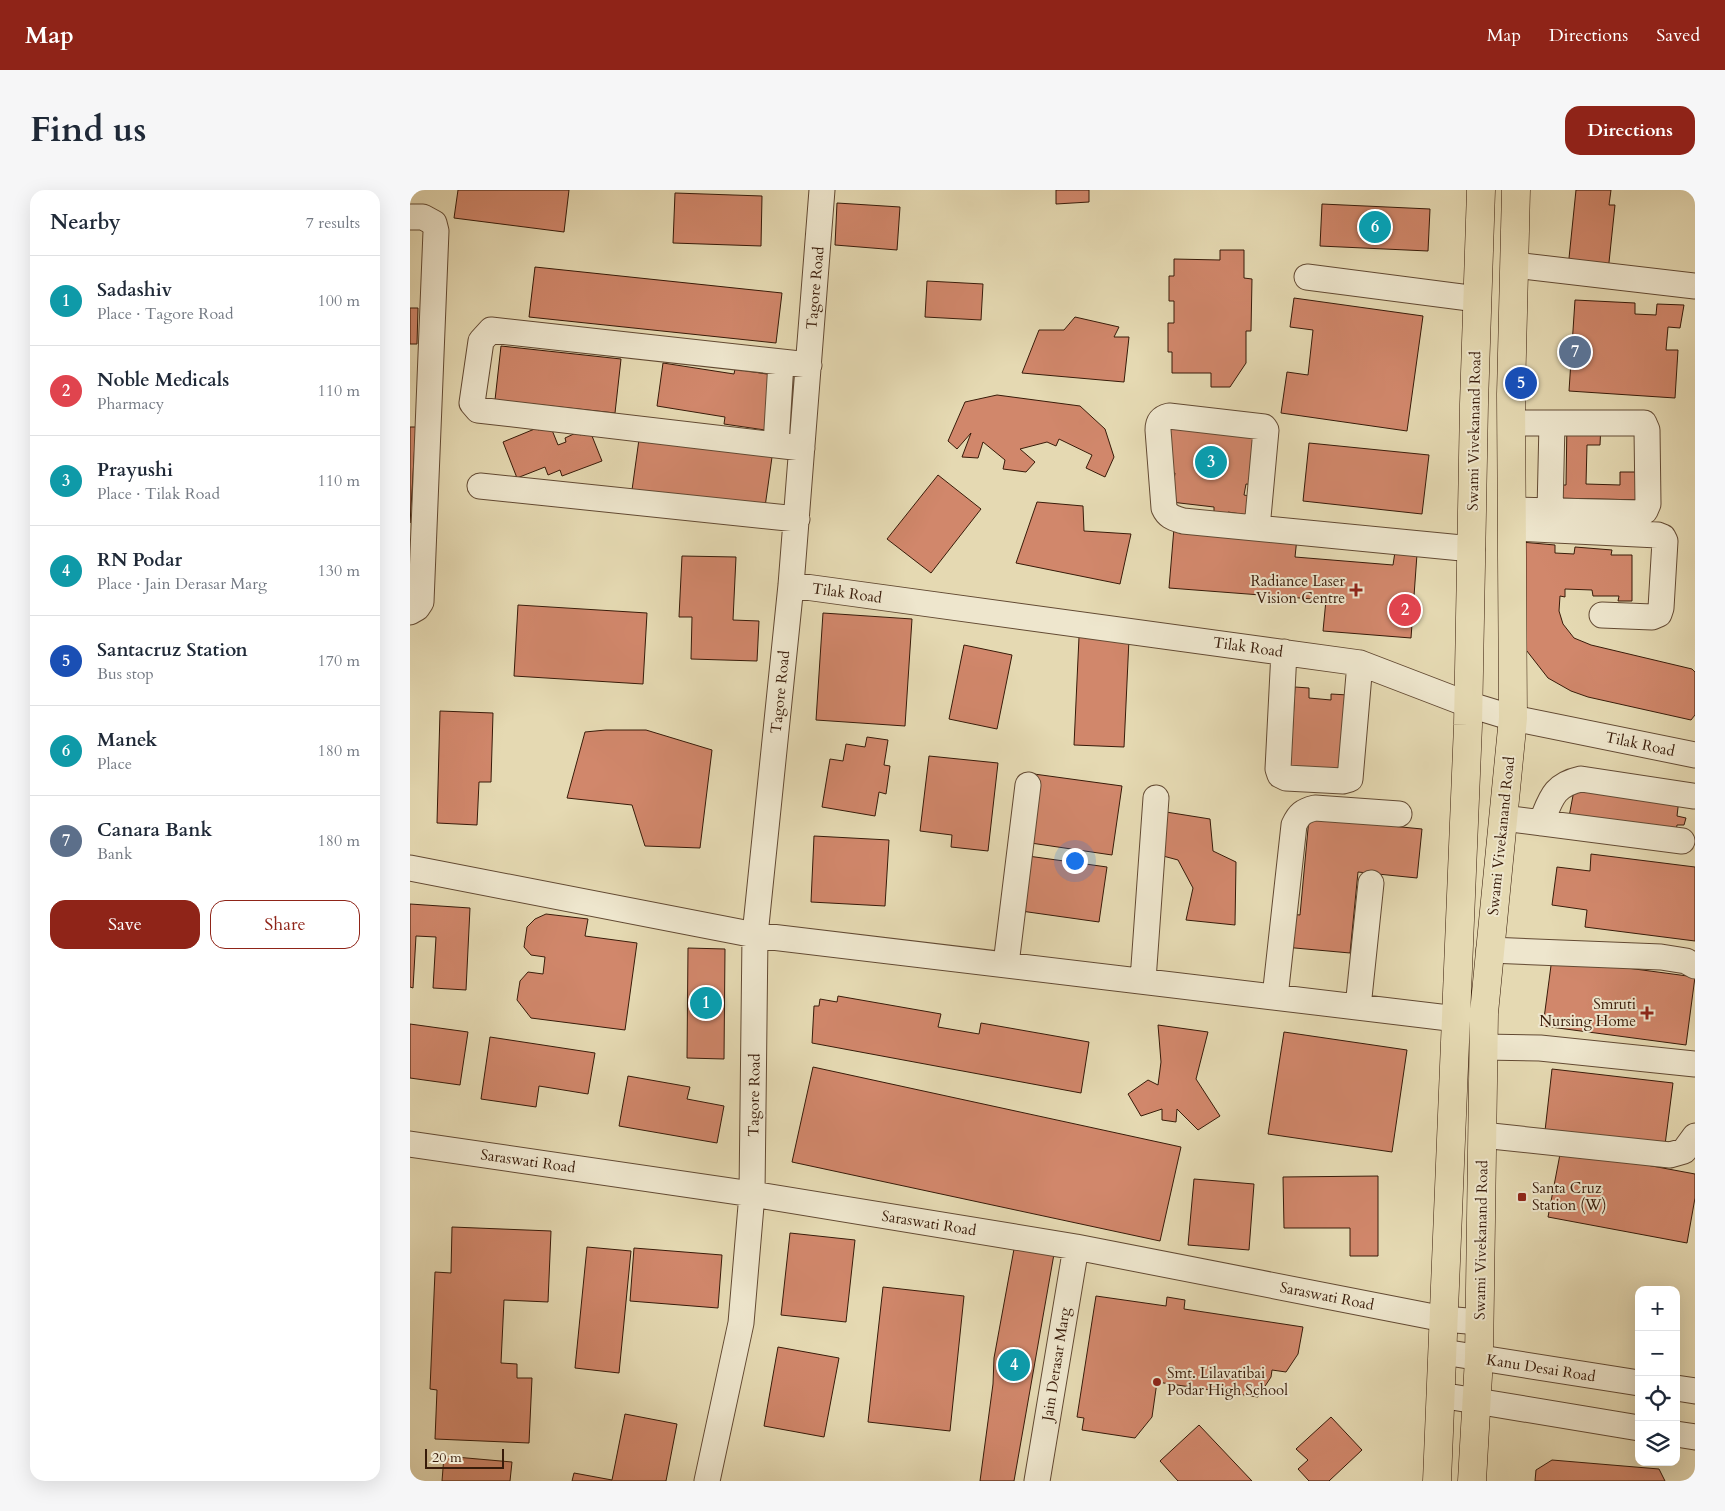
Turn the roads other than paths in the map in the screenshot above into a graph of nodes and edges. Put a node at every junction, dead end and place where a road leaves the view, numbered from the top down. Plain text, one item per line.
1 (822, 190) edge
2 (1481, 190) edge
3 (1516, 190) edge
4 (410, 217) edge
5 (1514, 264) junction
6 (1307, 277) dead end
7 (1695, 286) edge
8 (1477, 299) junction
9 (781, 362) junction
10 (808, 365) junction
11 (419, 417) edge
12 (1511, 423) junction
13 (1552, 423) junction
14 (776, 445) junction
15 (802, 448) junction
16 (480, 486) dead end
17 (1550, 511) junction
18 (797, 519) junction
19 (1512, 519) junction
20 (1257, 528) junction
21 (1472, 549) junction
22 (791, 585) junction
23 (410, 612) edge
24 (1602, 615) dead end
25 (1284, 652) junction
26 (1360, 663) junction
27 (1467, 704) junction
28 (1513, 718) junction
29 (1695, 756) edge
30 (1028, 785) dead end
31 (1693, 797) edge
32 (1156, 798) dead end
33 (1399, 814) dead end
34 (1503, 818) junction
35 (1541, 823) junction
36 (1682, 841) dead end
37 (410, 868) edge
38 (1372, 883) dead end
39 (755, 935) junction
40 (1489, 950) junction
41 (1006, 964) junction
42 (1695, 966) edge
43 (1143, 980) junction
44 (1275, 997) junction
45 (1358, 1007) junction
46 (1457, 1019) junction
47 (1483, 1047) junction
48 (1695, 1064) edge
49 (1482, 1135) junction
50 (1695, 1136) edge
51 (410, 1144) edge
52 (752, 1194) junction
53 (1076, 1246) junction
54 (1444, 1318) junction
55 (1480, 1322) junction
56 (1443, 1352) junction
57 (1479, 1358) junction
58 (1635, 1382) edge
59 (1680, 1389) edge
60 (1695, 1391) edge
61 (1440, 1395) junction
62 (1477, 1401) junction
63 (1635, 1427) edge
64 (1680, 1435) edge
65 (1695, 1437) edge
66 (707, 1481) edge
67 (1037, 1481) edge
68 (1437, 1481) edge
69 (1472, 1481) edge

1 - 10 street, Tagore Road
2 - 8 main road, Swami Vivekanand Road
3 - 5 main road, Swami Vivekanand Road
4 - 11 street
5 - 7 street
5 - 12 main road, Swami Vivekanand Road
6 - 8 street
8 - 21 main road, Swami Vivekanand Road
9 - 10 street
9 - 14 street
9 - 14 street
10 - 15 street, Tagore Road
11 - 23 street
12 - 13 street
12 - 19 main road, Swami Vivekanand Road
13 - 17 street
13 - 17 street
14 - 15 street
15 - 18 street, Tagore Road
16 - 18 street
17 - 19 street
18 - 22 street, Tagore Road
19 - 24 street
19 - 28 main road, Swami Vivekanand Road
20 - 20 street
20 - 21 street
21 - 27 main road, Swami Vivekanand Road
22 - 25 street, Tilak Road
22 - 39 street, Tagore Road
25 - 26 street, Tilak Road
25 - 26 street
26 - 27 street, Tilak Road
27 - 28 street, Tilak Road
27 - 46 main road, Swami Vivekanand Road
28 - 29 street, Tilak Road
28 - 34 main road, Swami Vivekanand Road
30 - 41 street
31 - 35 street
32 - 43 street
33 - 44 street
34 - 35 street
34 - 40 main road, Swami Vivekanand Road
35 - 36 street
37 - 39 street
38 - 45 street
39 - 41 street
39 - 52 street, Tagore Road
40 - 42 street
40 - 47 main road, Swami Vivekanand Road
41 - 43 street
43 - 44 street
44 - 45 street
45 - 46 street
46 - 54 main road, Swami Vivekanand Road
47 - 48 street
47 - 49 main road, Swami Vivekanand Road
49 - 50 street
49 - 55 main road, Swami Vivekanand Road
51 - 52 street, Saraswati Road
52 - 53 street, Saraswati Road
52 - 66 street, Tagore Road
53 - 54 street, Saraswati Road
53 - 67 street, Jain Derasar Marg
54 - 55 street, Saraswati Road
54 - 56 main road, Swami Vivekanand Road
55 - 57 main road, Swami Vivekanand Road
56 - 57 street, Kanu Desai Road
56 - 61 main road, Swami Vivekanand Road
57 - 58 street, Kanu Desai Road
57 - 62 main road, Swami Vivekanand Road
59 - 60 street
61 - 62 street
61 - 68 main road, Swami Vivekanand Road
62 - 63 street
62 - 69 main road, Swami Vivekanand Road
64 - 65 street

